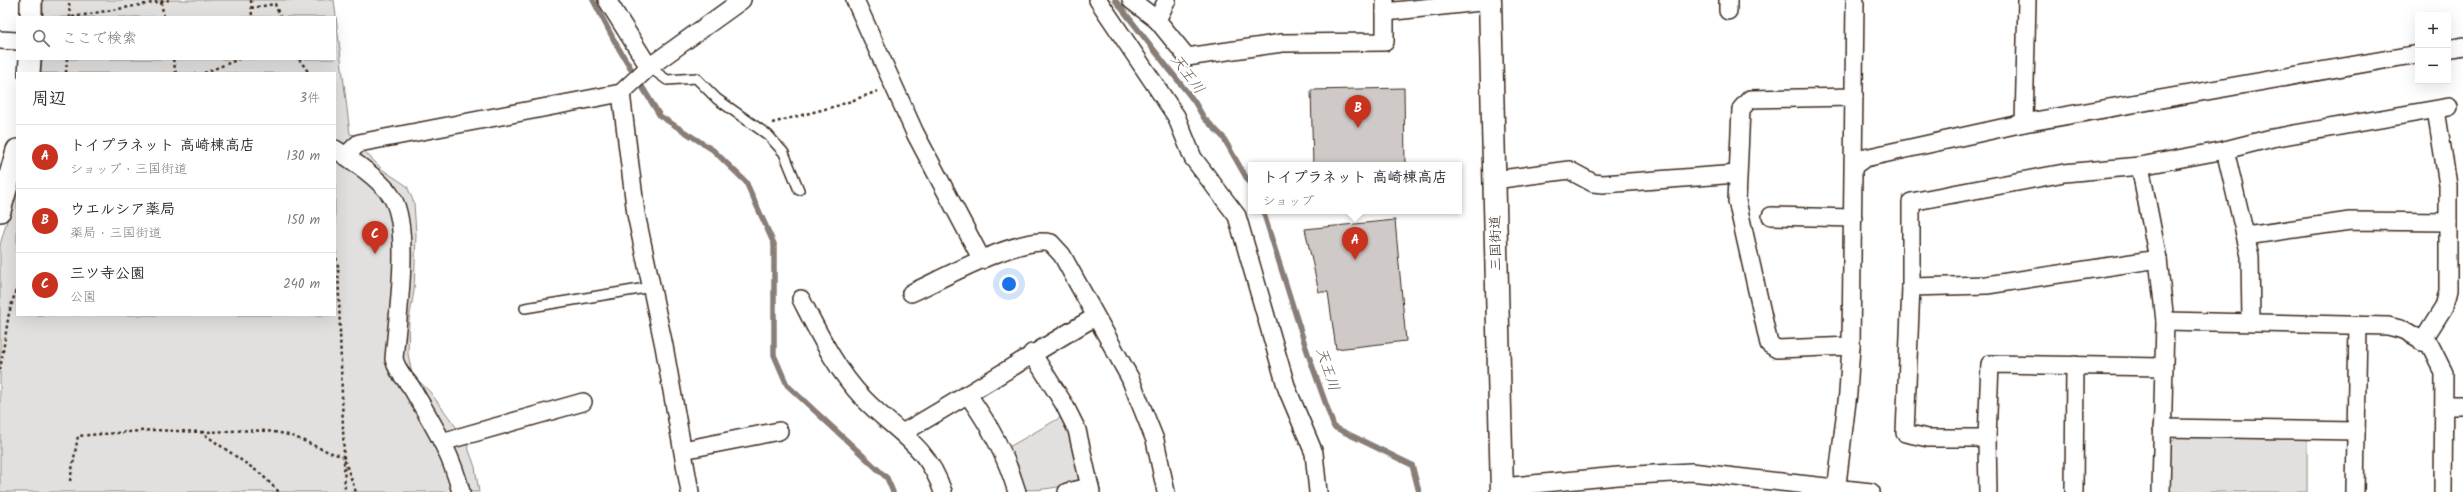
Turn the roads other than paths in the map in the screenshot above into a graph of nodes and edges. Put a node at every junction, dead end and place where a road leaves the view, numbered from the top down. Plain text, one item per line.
1 (31, 0) edge
2 (607, 0) edge
3 (742, 0) edge
4 (856, 0) edge
5 (1098, 0) edge
6 (1131, 0) edge
7 (1167, 0) edge
8 (1490, 0) edge
9 (1855, 0) edge
10 (2026, 0) edge
11 (1385, 6) edge
12 (31, 16) edge
13 (1157, 20) junction
14 (0, 40) edge
15 (16, 41) edge
16 (2463, 46) edge
17 (2451, 48) edge
18 (2415, 55) edge
19 (30, 60) edge
20 (649, 67) junction
21 (29, 72) edge
22 (621, 93) junction
23 (1854, 97) junction
24 (2024, 123) junction
25 (2225, 150) junction
26 (340, 153) edge
27 (16, 154) edge
28 (1854, 166) junction
29 (2140, 166) junction
30 (1737, 174) junction
31 (1494, 180) junction
32 (799, 190) dead end
33 (0, 211) edge
34 (1771, 216) dead end
35 (1853, 218) junction
36 (2448, 222) junction
37 (2246, 236) junction
38 (2158, 259) junction
39 (982, 260) junction
40 (1911, 287) junction
41 (652, 288) junction
42 (911, 293) dead end
43 (801, 299) dead end
44 (525, 308) dead end
45 (1095, 317) junction
46 (2165, 321) junction
47 (2251, 322) junction
48 (2358, 325) junction
49 (2422, 342) junction
50 (1851, 346) junction
51 (1032, 353) junction
52 (2075, 365) junction
53 (2163, 367) junction
54 (968, 395) junction
55 (583, 402) dead end
56 (2445, 405) junction
57 (2463, 405) edge
58 (2162, 428) junction
59 (778, 431) dead end
60 (2356, 431) junction
61 (904, 432) junction
62 (1987, 438) junction
63 (442, 442) junction
64 (682, 450) junction
65 (1091, 489) edge
66 (1502, 489) edge
67 (1836, 490) edge
68 (461, 492) edge
69 (690, 492) edge
70 (943, 492) edge
71 (1017, 492) edge
72 (1068, 492) edge
73 (1166, 492) edge
74 (1318, 492) edge
75 (1871, 492) edge
76 (1988, 492) edge
77 (2074, 492) edge
78 (2161, 492) edge
79 (2355, 492) edge
80 (2442, 492) edge

1 - 12 street
2 - 20 street
3 - 20 street
4 - 39 street
5 - 74 street
6 - 13 street
7 - 13 street
8 - 11 street
8 - 31 main road, 三国街道
9 - 23 street
10 - 24 street
11 - 13 street
14 - 15 street
16 - 17 street
18 - 24 street
19 - 21 street
20 - 22 street
20 - 32 lane
22 - 26 street
22 - 41 street
23 - 28 street
23 - 30 street
24 - 28 street
25 - 29 street
25 - 36 street
25 - 37 street
26 - 63 street
27 - 33 street
28 - 35 street
29 - 38 street
29 - 40 street
30 - 31 street
30 - 50 street
31 - 66 main road, 三国街道
34 - 35 street
35 - 50 street
36 - 37 street
36 - 49 street
37 - 47 street
38 - 40 street
38 - 46 street
39 - 42 street
39 - 45 street
40 - 62 street
41 - 44 lane
41 - 64 street
43 - 61 street
45 - 51 street
45 - 73 street
46 - 47 street
46 - 53 street
47 - 48 street
48 - 49 street
48 - 60 street
49 - 56 street
50 - 67 street
51 - 54 street
51 - 65 street
52 - 53 street
52 - 62 street
52 - 77 street
53 - 58 street
54 - 61 street
54 - 71 street
55 - 63 street
56 - 57 street
56 - 80 street
58 - 60 street
58 - 78 street
59 - 64 street
60 - 79 street
61 - 70 street
62 - 76 street
63 - 68 street
64 - 69 street
65 - 72 street
66 - 67 street
67 - 75 street

